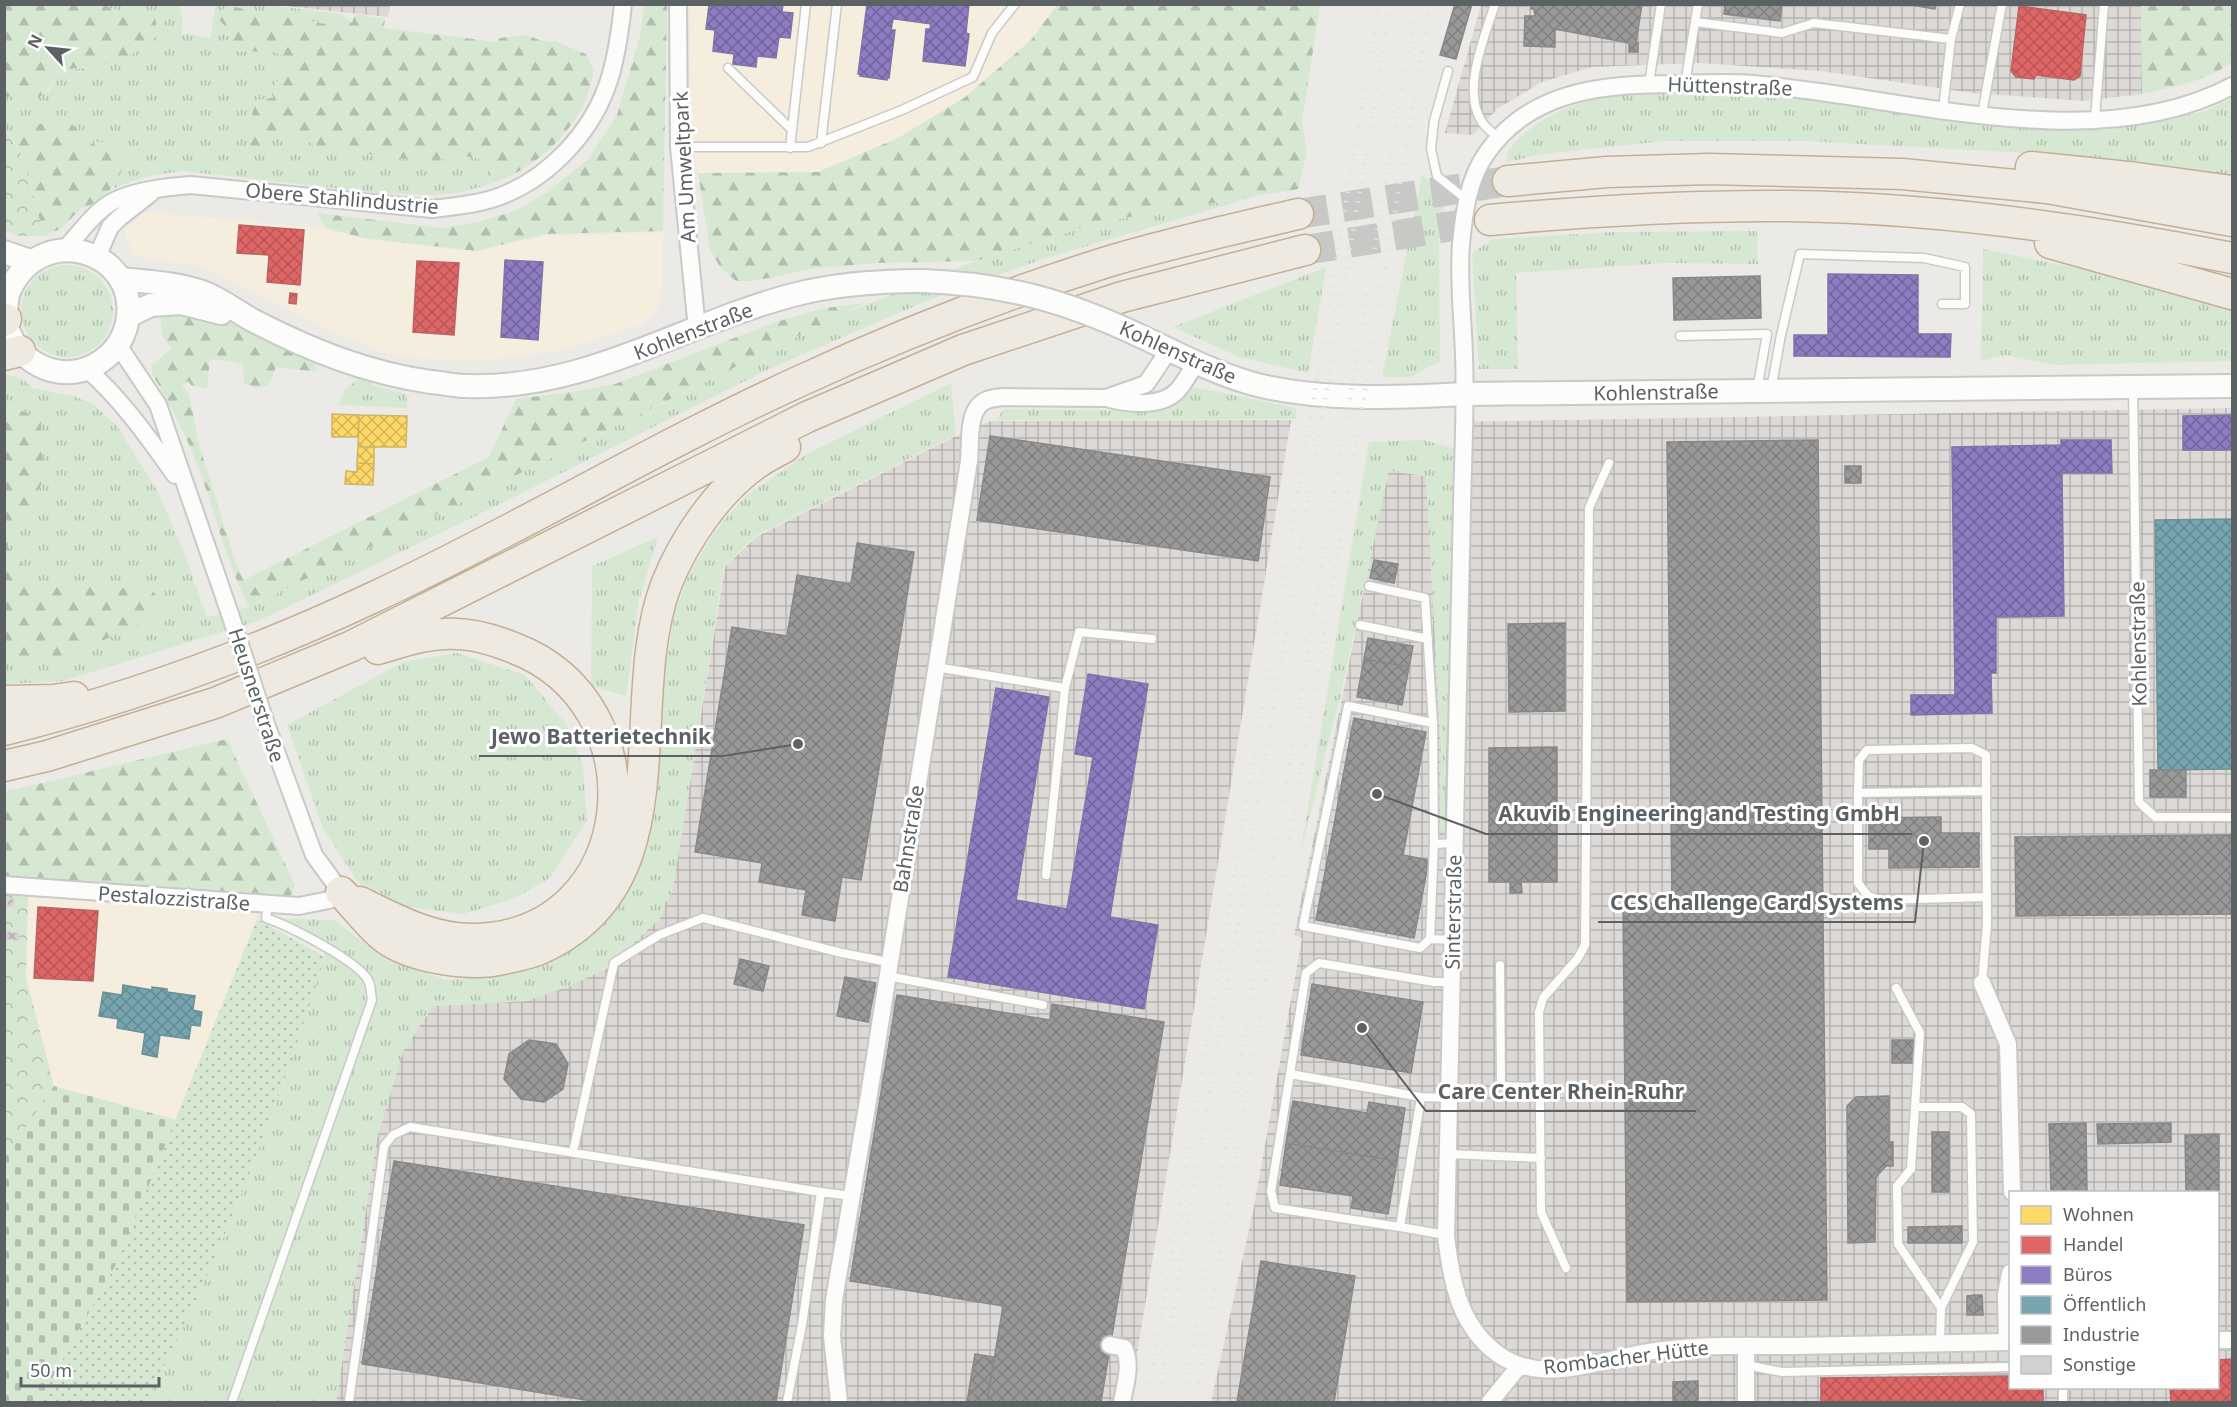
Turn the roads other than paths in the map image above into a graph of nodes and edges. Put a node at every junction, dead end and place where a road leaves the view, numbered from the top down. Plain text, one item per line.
1 (623, 4) edge
2 (678, 4) edge
3 (806, 4) edge
4 (837, 4) edge
5 (1015, 4) edge
6 (1495, 4) edge
7 (1661, 4) edge
8 (1698, 4) edge
9 (1960, 4) edge
10 (2002, 4) edge
11 (2104, 4) edge
12 (1695, 22) junction
13 (1951, 39) junction
14 (728, 68) dead end
15 (1448, 70) dead end
16 (1649, 84) junction
17 (1685, 84) junction
18 (2232, 86) edge
19 (1943, 109) junction
20 (1982, 114) junction
21 (2095, 119) junction
22 (791, 129) junction
23 (1498, 138) junction
24 (821, 143) junction
25 (679, 147) junction
26 (790, 148) junction
27 (1902, 174) junction
28 (1508, 181) tunnel mouth
29 (158, 188) junction
30 (2232, 191) edge
31 (1467, 200) junction
32 (1298, 214) tunnel mouth
33 (1961, 216) junction
34 (1490, 220) tunnel mouth
35 (2232, 221) edge
36 (65, 249) junction
37 (1305, 250) tunnel mouth
38 (4, 252) edge
39 (98, 257) junction
40 (2232, 258) edge
41 (30, 261) junction
42 (120, 279) junction
43 (2232, 294) edge
44 (1942, 304) dead end
45 (6, 306) edge
46 (128, 316) junction
47 (254, 321) junction
48 (697, 329) junction
49 (1680, 336) dead end
50 (118, 345) junction
51 (1169, 350) junction
52 (12, 353) edge
53 (1196, 363) junction
54 (87, 369) junction
55 (2232, 386) edge
56 (2133, 387) junction
57 (1764, 391) junction
58 (862, 393) junction
59 (1465, 394) junction
60 (1106, 398) junction
61 (1610, 463) dead end
62 (186, 491) junction
63 (1369, 586) dead end
64 (1360, 625) dead end
65 (1152, 639) dead end
66 (1428, 639) junction
67 (935, 667) junction
68 (160, 684) junction
69 (1065, 688) junction
70 (244, 691) junction
71 (4, 701) edge
72 (1433, 723) junction
73 (4, 730) edge
74 (4, 766) edge
75 (1986, 791) junction
76 (1858, 793) junction
77 (2232, 817) edge
78 (1455, 843) junction
79 (1434, 844) junction
80 (1046, 875) dead end
81 (4, 885) edge
82 (341, 892) junction
83 (1987, 897) junction
84 (268, 905) junction
85 (1430, 939) junction
86 (1453, 940) junction
87 (1500, 965) dead end
88 (887, 969) junction
89 (1452, 982) junction
90 (1982, 983) joint
91 (1896, 988) dead end
92 (1043, 1005) dead end
93 (1290, 1074) junction
94 (1540, 1087) junction
95 (1420, 1097) junction
96 (1449, 1098) junction
97 (1915, 1107) junction
98 (573, 1152) junction
99 (1448, 1154) junction
100 (1540, 1158) junction
101 (2012, 1191) edge
102 (821, 1192) junction
103 (851, 1196) junction
104 (1400, 1227) junction
105 (1446, 1235) junction
106 (1566, 1268) dead end
107 (2009, 1278) edge
108 (1941, 1308) junction
109 (2008, 1342) edge
110 (1940, 1343) junction
111 (1110, 1345) dead end
112 (1746, 1346) junction
113 (1520, 1365) junction
114 (1746, 1365) junction
115 (2009, 1367) edge
116 (232, 1402) edge
117 (349, 1402) edge
118 (787, 1402) edge
119 (839, 1402) edge
120 (1122, 1402) edge
121 (1490, 1402) edge
122 (1746, 1402) edge

1 - 29 street, Obere Stahlindustrie
2 - 25 street, Am Umweltpark
3 - 22 lane
4 - 24 lane
5 - 24 lane
6 - 23 lane
7 - 16 lane
8 - 12 lane
9 - 13 lane
10 - 20 lane
11 - 21 lane
12 - 13 lane
12 - 17 lane
13 - 19 lane
14 - 22 lane
15 - 31 lane
16 - 17 street, Hüttenstraße
16 - 23 street, Hüttenstraße
17 - 19 street, Hüttenstraße
18 - 21 street, Hüttenstraße
19 - 20 street, Hüttenstraße
20 - 21 street, Hüttenstraße
22 - 26 lane
23 - 31 street, Hüttenstraße
24 - 26 lane
25 - 26 lane
25 - 48 street, Am Umweltpark
27 - 28 highway
27 - 30 highway
27 - 35 highway
29 - 36 street, Obere Stahlindustrie
29 - 39 street
31 - 59 street, Hüttenstraße
32 - 68 highway
33 - 34 highway
33 - 40 highway
33 - 43 highway
36 - 39 street
36 - 41 street
37 - 58 highway
38 - 41 street
39 - 42 street
41 - 45 street
42 - 46 street
42 - 47 street, Kohlenstraße
44 - 57 lane
45 - 52 street
46 - 47 street, Kohlenstraße
46 - 50 street
47 - 48 street, Kohlenstraße
48 - 51 street, Kohlenstraße, bridge
49 - 57 lane
50 - 54 street
50 - 62 street, Heusnerstraße
51 - 53 street, Kohlenstraße
51 - 60 street, Bahnstraße
52 - 54 street
53 - 59 street, Kohlenstraße
53 - 60 street, Bahnstraße
54 - 62 street, Heusnerstraße
55 - 56 street, Kohlenstraße
56 - 57 street, Kohlenstraße
56 - 77 lane, Kohlenstraße
57 - 59 street, Kohlenstraße
58 - 70 highway
58 - 82 highway
59 - 78 street, Sinterstraße
60 - 67 street, Bahnstraße
61 - 94 lane
62 - 82 street, Heusnerstraße, bridge
63 - 66 lane
64 - 66 lane
65 - 69 lane
66 - 72 lane
67 - 69 lane
67 - 88 street, Bahnstraße
68 - 71 highway
68 - 73 highway
69 - 80 lane
70 - 74 highway
70 - 82 highway
72 - 79 lane
72 - 85 lane
75 - 76 lane
75 - 76 lane
75 - 83 lane
76 - 83 lane
78 - 79 lane
78 - 86 street, Sinterstraße
79 - 85 lane
81 - 84 street, Pestalozzistraße
82 - 84 street, Pestalozzistraße
83 - 90 lane
84 - 116 lane
85 - 86 lane
86 - 89 street, Sinterstraße
87 - 94 lane
88 - 92 lane
88 - 98 lane
88 - 103 street, Bahnstraße
89 - 93 lane
89 - 96 street, Sinterstraße
90 - 101 street
91 - 97 lane
93 - 95 lane
93 - 104 lane
94 - 100 lane
95 - 96 lane
95 - 104 lane
96 - 99 street, Sinterstraße
97 - 108 lane
97 - 108 lane
98 - 102 lane
98 - 117 lane
99 - 100 lane
99 - 105 street, Sinterstraße
100 - 106 lane
102 - 103 lane
102 - 118 lane
103 - 119 street, Bahnstraße
104 - 105 lane
105 - 113 street, Sinterstraße
107 - 109 street, Rombacher Hütte
108 - 110 lane
109 - 110 street, Rombacher Hütte
110 - 112 street, Rombacher Hütte
111 - 120 street
112 - 113 street, Rombacher Hütte
112 - 114 street
113 - 121 street, Rombacher Hütte
114 - 115 lane
114 - 122 street

